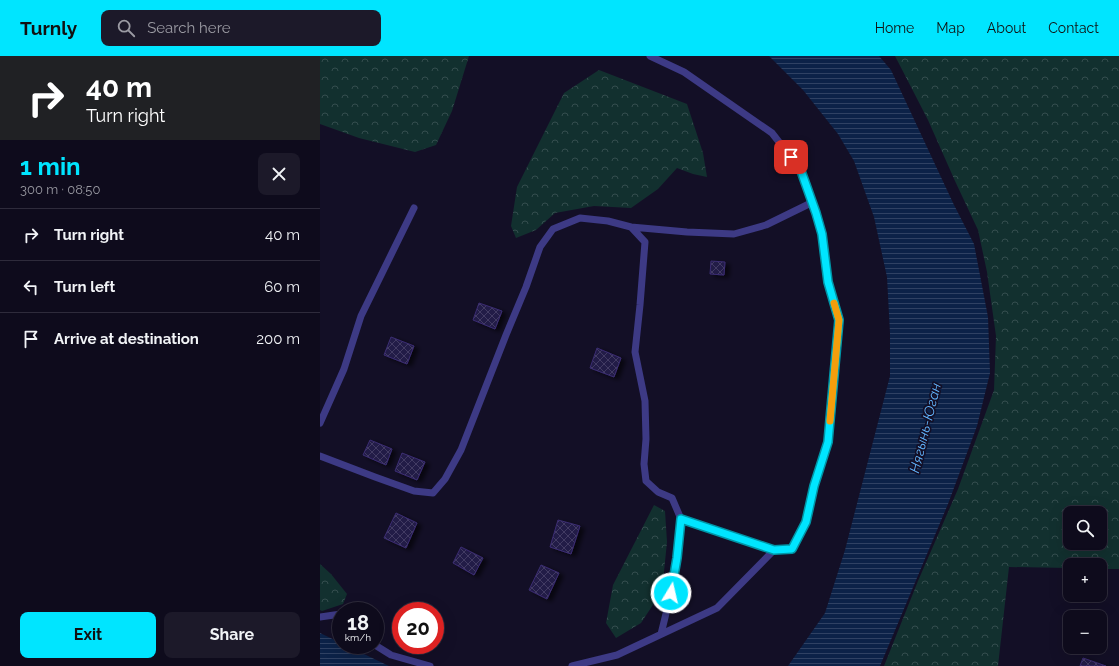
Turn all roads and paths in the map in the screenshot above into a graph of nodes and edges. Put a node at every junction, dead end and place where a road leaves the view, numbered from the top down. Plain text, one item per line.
1 (650, 56) edge
2 (812, 202) junction
3 (414, 208) dead end
4 (631, 227) junction
5 (320, 423) edge
6 (320, 456) edge
7 (681, 519) junction
8 (774, 550) junction
9 (332, 615) edge
10 (320, 617) edge
11 (661, 634) junction
12 (384, 651) edge
13 (430, 666) edge
14 (572, 666) edge

1 - 2 lane
2 - 4 lane
2 - 8 lane
3 - 5 lane
4 - 6 lane
4 - 7 lane
7 - 8 lane
7 - 11 lane
8 - 11 lane
9 - 10 lane
11 - 14 lane
12 - 13 lane

